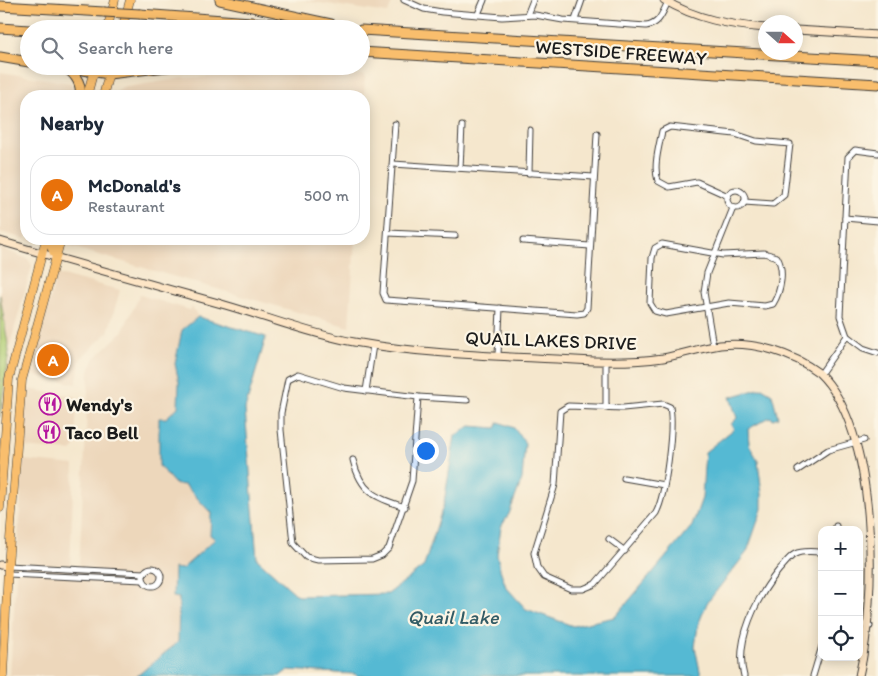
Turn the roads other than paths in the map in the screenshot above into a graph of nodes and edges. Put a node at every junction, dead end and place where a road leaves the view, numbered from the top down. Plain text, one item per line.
1 (115, 0) edge
2 (130, 0) edge
3 (220, 0) edge
4 (404, 0) edge
5 (484, 0) edge
6 (533, 0) edge
7 (582, 0) edge
8 (666, 1) edge
9 (0, 6) edge
10 (478, 14) junction
11 (527, 15) junction
12 (109, 20) edge
13 (124, 20) edge
14 (226, 20) edge
15 (320, 20) edge
16 (574, 20) junction
17 (758, 27) edge
18 (0, 28) edge
19 (20, 29) edge
20 (803, 30) edge
21 (370, 31) edge
22 (878, 35) edge
23 (370, 52) edge
24 (0, 57) edge
25 (20, 60) edge
26 (878, 61) edge
27 (71, 75) edge
28 (93, 75) edge
29 (108, 75) edge
30 (878, 84) edge
31 (81, 90) edge
32 (89, 90) edge
33 (104, 90) edge
34 (395, 124) dead end
35 (462, 126) dead end
36 (530, 130) dead end
37 (597, 134) dead end
38 (878, 153) edge
39 (393, 164) junction
40 (460, 168) junction
41 (528, 173) junction
42 (594, 177) junction
43 (728, 196) junction
44 (744, 202) junction
45 (733, 208) junction
46 (845, 218) junction
47 (878, 220) edge
48 (388, 232) junction
49 (455, 236) dead end
50 (0, 240) edge
51 (523, 241) dead end
52 (44, 245) edge
53 (52, 245) edge
54 (59, 245) edge
55 (590, 246) junction
56 (42, 254) junction
57 (716, 254) junction
58 (56, 257) junction
59 (706, 306) junction
60 (500, 308) junction
61 (847, 336) junction
62 (374, 345) junction
63 (713, 346) junction
64 (878, 353) edge
65 (498, 355) junction
66 (606, 361) junction
67 (820, 374) junction
68 (366, 392) junction
69 (418, 397) junction
70 (467, 400) dead end
71 (606, 408) junction
72 (864, 440) junction
73 (867, 448) dead end
74 (353, 460) dead end
75 (798, 470) dead end
76 (624, 478) dead end
77 (664, 485) junction
78 (405, 507) junction
79 (0, 508) edge
80 (878, 536) edge
81 (609, 539) dead end
82 (625, 551) junction
83 (818, 552) edge
84 (4, 570) edge
85 (144, 573) junction
86 (143, 580) junction
87 (863, 625) edge
88 (870, 626) junction
89 (818, 659) edge
90 (3, 676) edge
91 (744, 676) edge
92 (813, 676) edge
93 (859, 676) edge

1 - 12 main road
2 - 13 main road
3 - 15 highway
4 - 10 street
5 - 10 street
6 - 11 street
7 - 16 street
8 - 16 street
8 - 17 main road
9 - 14 highway, bridge
10 - 11 street
11 - 16 street
18 - 19 highway
20 - 22 main road
21 - 26 highway, WESTSIDE FREEWAY
23 - 30 highway, WESTSIDE FREEWAY
24 - 25 highway
27 - 31 highway
28 - 32 main road
29 - 33 main road
34 - 39 street
35 - 40 street
36 - 41 street
37 - 42 street
38 - 46 street
39 - 40 street
39 - 48 street
40 - 41 street
41 - 42 street
42 - 55 street
43 - 44 street
43 - 44 street
43 - 45 street
44 - 45 street
45 - 57 street
46 - 47 street
46 - 61 street
48 - 49 street
48 - 60 street
50 - 56 main road, QUAIL LAKES DRIVE
51 - 55 street
52 - 56 main road
53 - 58 main road
54 - 58 main road
55 - 60 street
56 - 58 main road, QUAIL LAKES DRIVE
56 - 79 main road
57 - 59 street
57 - 59 street
57 - 59 street
58 - 62 main road, QUAIL LAKES DRIVE
58 - 84 main road
59 - 63 street
60 - 65 street
61 - 64 street
61 - 67 street
62 - 65 main road, QUAIL LAKES DRIVE
62 - 68 street
63 - 66 main road, QUAIL LAKES DRIVE
63 - 67 main road, QUAIL LAKES DRIVE
65 - 66 main road, QUAIL LAKES DRIVE
66 - 71 street
67 - 72 main road, QUAIL LAKES DRIVE
68 - 69 street
68 - 78 street
69 - 70 street
69 - 78 street
71 - 77 street
71 - 82 street
72 - 73 main road, QUAIL LAKES DRIVE
72 - 75 street
74 - 78 street
76 - 77 street
77 - 82 street
80 - 88 main road
81 - 82 street
83 - 91 street
84 - 85 street
84 - 86 street
84 - 90 main road
85 - 86 street
85 - 86 street
87 - 88 street
88 - 93 main road
89 - 92 street

